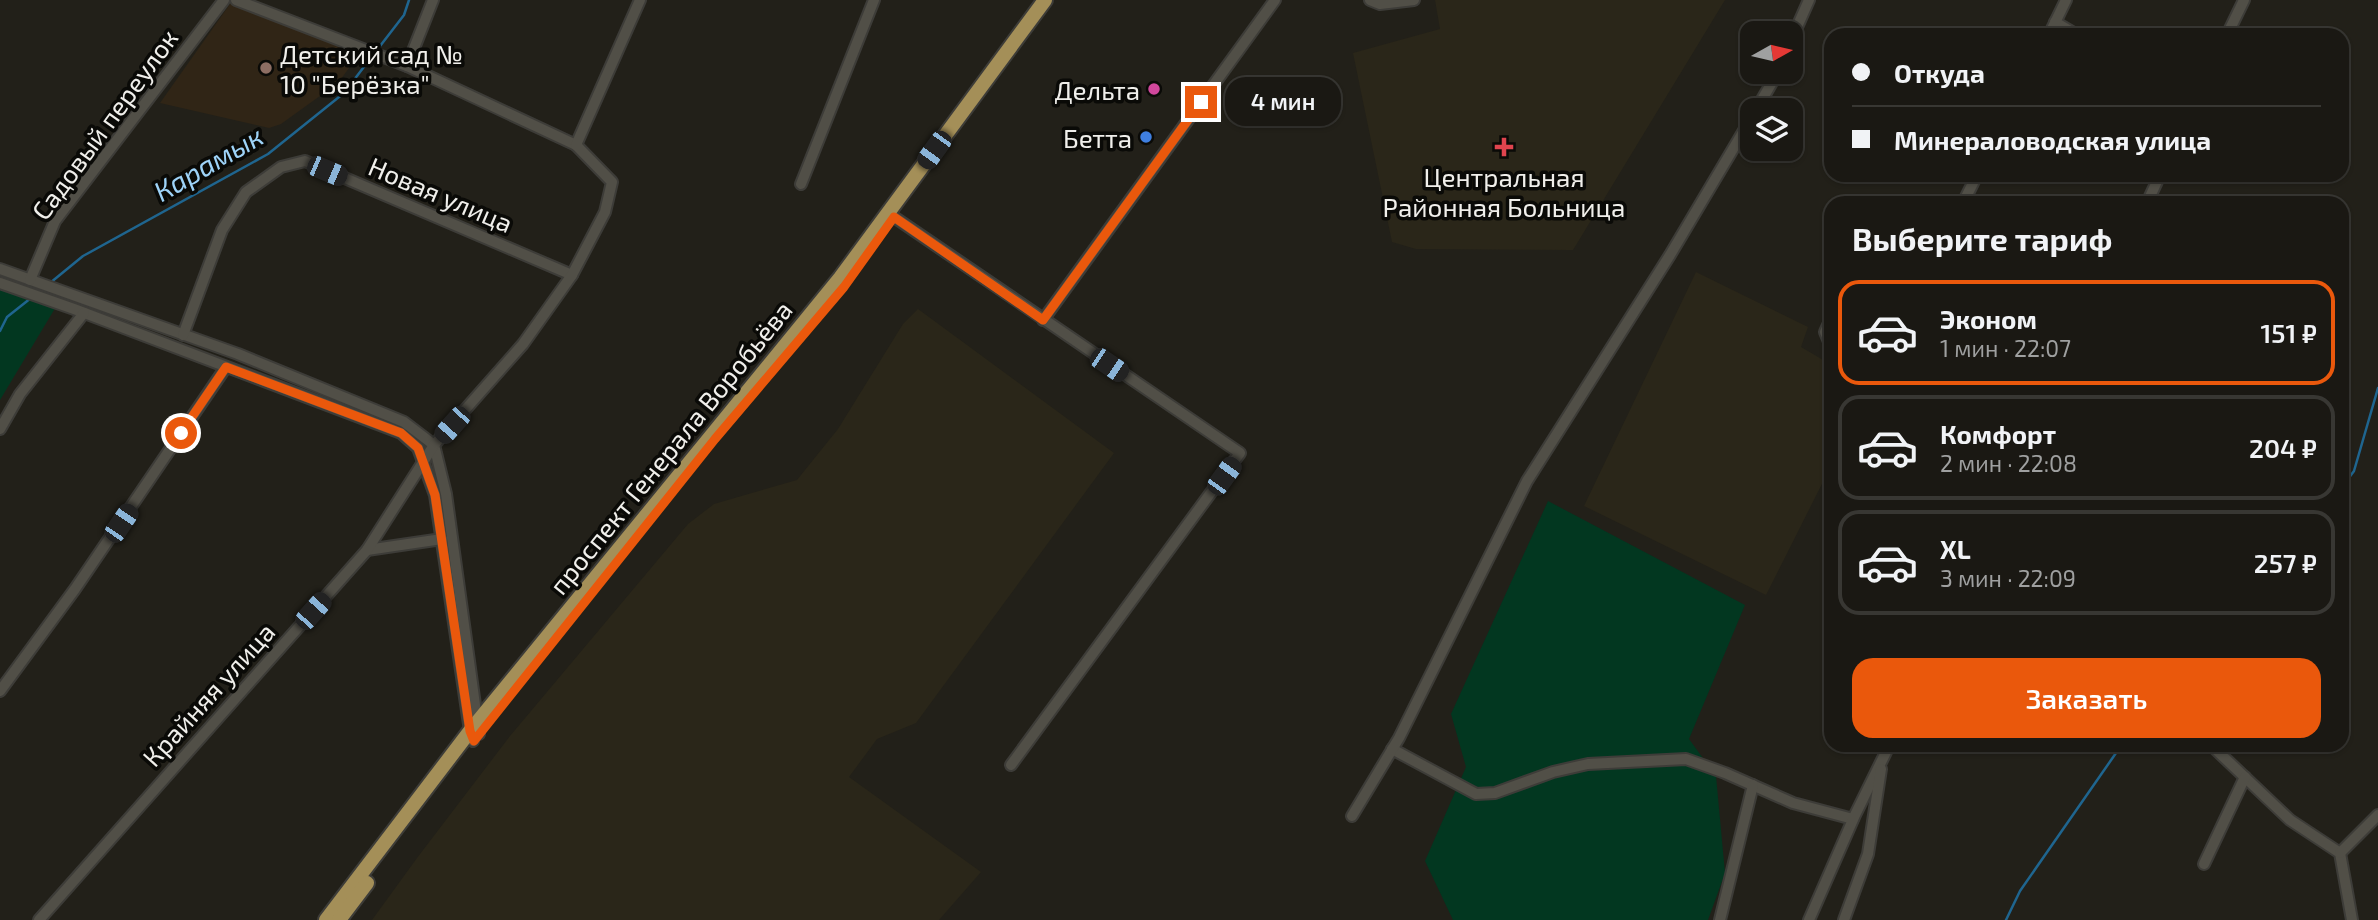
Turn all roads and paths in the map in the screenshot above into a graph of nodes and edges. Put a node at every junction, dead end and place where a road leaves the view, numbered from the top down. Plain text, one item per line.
1 (225, 0) edge
2 (236, 0) edge
3 (433, 0) edge
4 (640, 0) edge
5 (874, 0) edge
6 (1045, 0) edge
7 (1052, 0) edge
8 (1275, 0) edge
9 (1370, 0) edge
10 (1414, 0) edge
11 (1809, 0) edge
12 (2066, 0) edge
13 (2244, 0) edge
14 (1800, 21) edge
15 (2055, 22) junction
16 (2052, 28) edge
17 (2065, 28) edge
18 (2230, 28) edge
19 (407, 66) junction
20 (1740, 137) edge
21 (576, 145) junction
22 (801, 184) dead end
23 (894, 217) junction
24 (0, 268) edge
25 (572, 275) junction
26 (30, 280) junction
27 (0, 284) edge
28 (79, 311) junction
29 (1043, 320) junction
30 (183, 335) junction
31 (226, 367) junction
32 (0, 429) edge
33 (434, 445) junction
34 (423, 461) junction
35 (442, 539) junction
36 (367, 550) junction
37 (0, 691) edge
38 (475, 732) junction
39 (1392, 749) junction
40 (1886, 752) edge
41 (2218, 752) edge
42 (1883, 759) junction
43 (1011, 765) dead end
44 (2245, 777) junction
45 (1753, 785) junction
46 (2378, 815) edge
47 (1352, 817) dead end
48 (1853, 819) junction
49 (2340, 853) junction
50 (2204, 864) dead end
51 (39, 920) edge
52 (326, 920) edge
53 (339, 920) edge
54 (1720, 920) edge
55 (1809, 920) edge
56 (1844, 920) edge
57 (2352, 920) edge

1 - 26 street, Садовый переулок
2 - 19 street
3 - 19 street
4 - 21 street
5 - 22 street
6 - 38 main road, проспект Генерала Воробьёва
7 - 23 main road, проспект Генерала Воробьёва
8 - 29 street
9 - 10 street
11 - 14 street
12 - 15 street
13 - 18 street
15 - 16 street
15 - 17 street
19 - 21 street
20 - 39 street
21 - 25 street, Крайняя улица
23 - 29 street
23 - 38 main road, проспект Генерала Воробьёва
24 - 26 street
25 - 30 street, Новая улица
25 - 33 street, Крайняя улица
26 - 30 street
27 - 28 street
28 - 31 street
28 - 32 street
29 - 43 street
30 - 33 street
31 - 34 street
31 - 37 street
33 - 34 street, Крайняя улица
33 - 38 street
34 - 35 street
34 - 36 street, Крайняя улица
35 - 36 street
35 - 38 street
36 - 51 street, Крайняя улица
38 - 52 main road, проспект Генерала Воробьёва
38 - 53 main road, проспект Генерала Воробьёва
39 - 45 street
39 - 47 street
40 - 42 street
41 - 44 street
42 - 48 street
42 - 56 street
44 - 49 street
44 - 50 street
45 - 48 street
45 - 54 street
46 - 49 street
48 - 55 street
49 - 57 street

